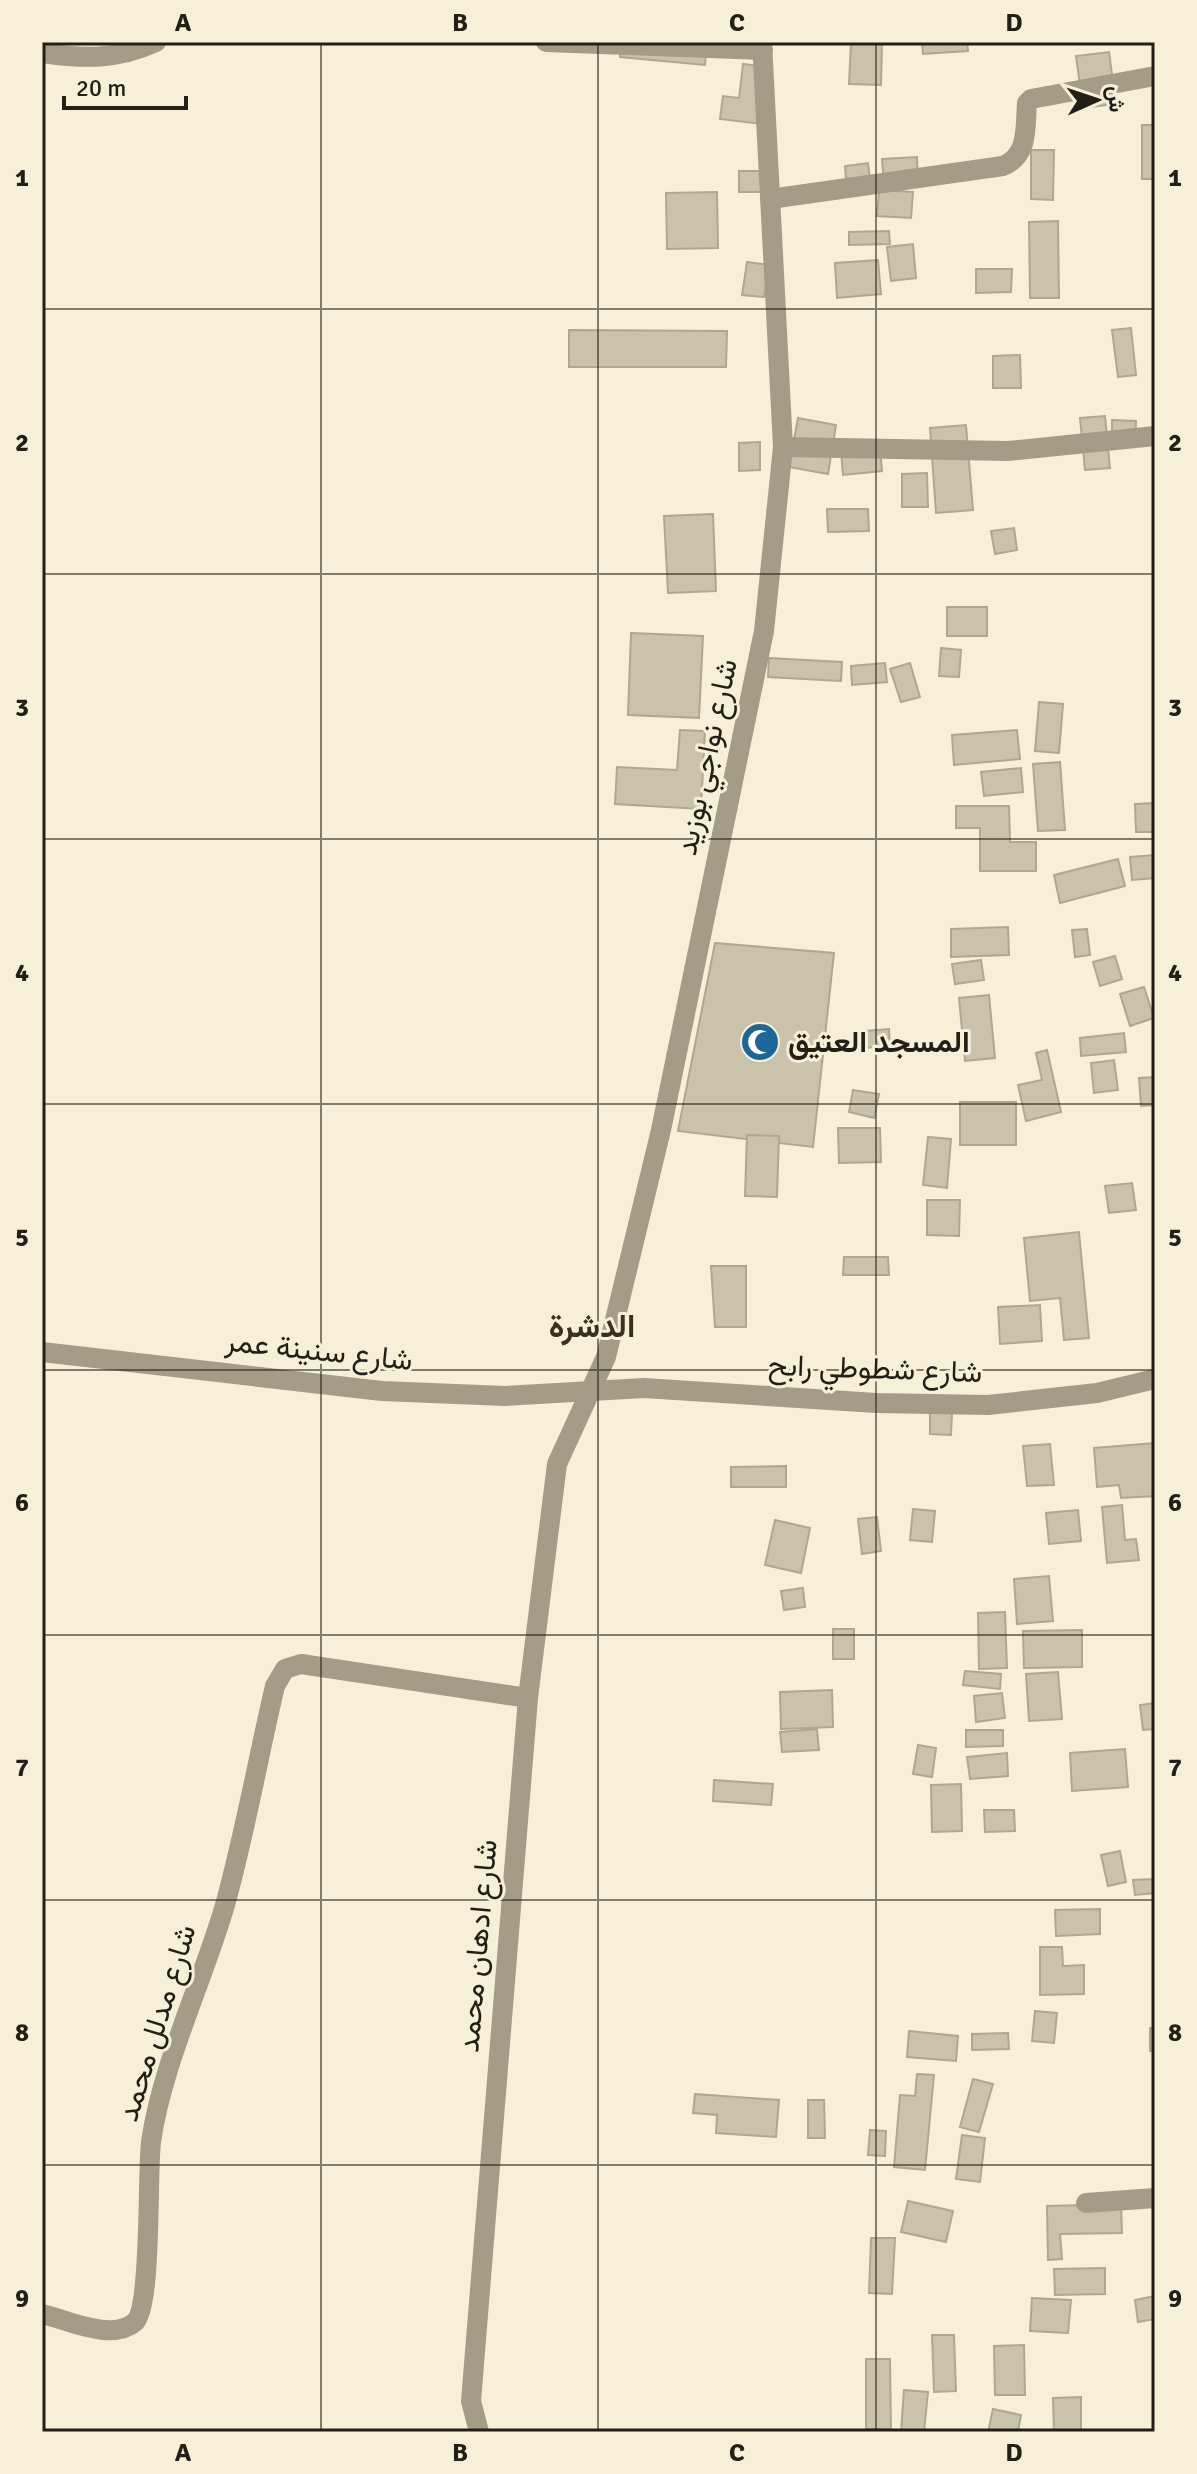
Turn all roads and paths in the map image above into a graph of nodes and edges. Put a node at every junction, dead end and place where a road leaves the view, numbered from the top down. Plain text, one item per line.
1 (156, 42) edge
2 (546, 42) edge
3 (762, 46) edge
4 (42, 53) edge
5 (1155, 76) edge
6 (770, 199) junction
7 (1155, 436) edge
8 (783, 447) junction
9 (42, 1352) edge
10 (1155, 1379) edge
11 (591, 1390) junction
12 (557, 1464) joint
13 (528, 1698) junction
14 (1155, 2198) edge
15 (1086, 2203) dead end
16 (42, 2314) edge
17 (479, 2432) edge

1 - 4 street
2 - 3 street
3 - 6 street, شارع نواجي بوزيد
5 - 6 street
6 - 8 street, شارع نواجي بوزيد
7 - 8 street
8 - 11 street, شارع نواجي بوزيد
9 - 11 street, شارع سنينة عمر
10 - 11 street, شارع شطوطي رابح
11 - 12 street, شارع نواجي بوزيد
12 - 13 street, شارع ادهان محمد
13 - 16 street, شارع مدلل محمد
13 - 17 street, شارع ادهان محمد
14 - 15 street

